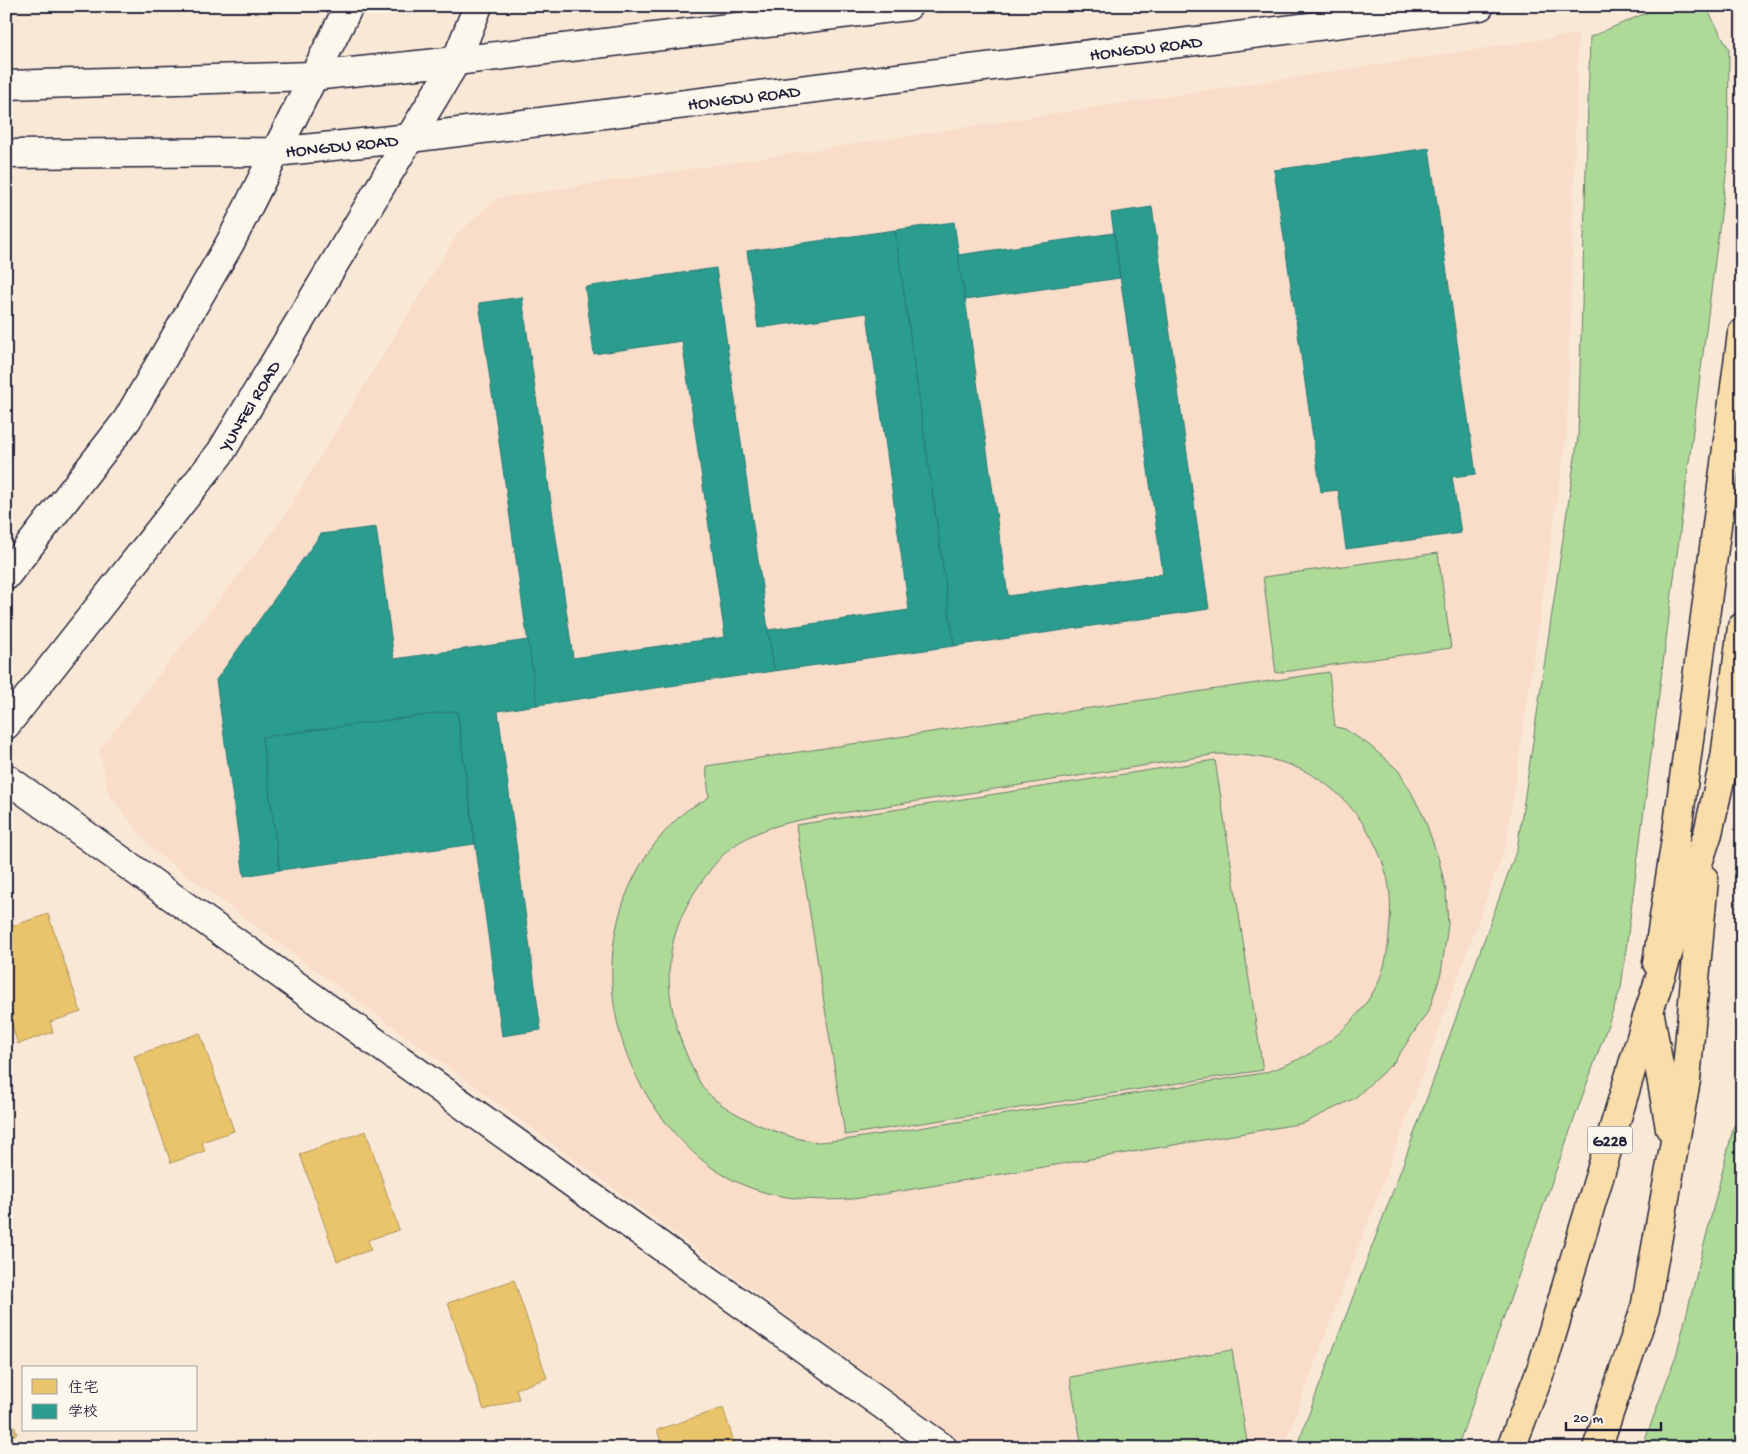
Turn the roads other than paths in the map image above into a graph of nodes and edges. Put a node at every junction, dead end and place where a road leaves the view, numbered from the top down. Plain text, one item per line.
1 (478, 6) edge
2 (908, 6) edge
3 (1480, 6) edge
4 (347, 12) edge
5 (456, 61) junction
6 (314, 76) junction
7 (6, 85) edge
8 (410, 138) junction
9 (275, 152) junction
10 (6, 154) edge
11 (1742, 333) edge
12 (6, 576) edge
13 (1742, 627) edge
14 (6, 725) edge
15 (6, 778) edge
16 (1708, 832) junction
17 (1649, 1011) junction
18 (1673, 1147) junction
19 (943, 1448) edge
20 (1511, 1448) edge
21 (1597, 1448) edge

1 - 5 main road, YUNFEI ROAD
2 - 5 main road
3 - 8 main road, HONGDU ROAD
4 - 6 main road
5 - 6 main road
5 - 8 main road, YUNFEI ROAD
6 - 7 main road
6 - 9 main road
8 - 9 main road, HONGDU ROAD
8 - 14 main road, YUNFEI ROAD
9 - 10 main road, HONGDU ROAD
9 - 12 main road
11 - 17 main road
13 - 16 main road, G228
15 - 19 main road
16 - 17 main road, G228
16 - 18 main road
17 - 18 main road
17 - 20 main road, G228
18 - 21 main road

